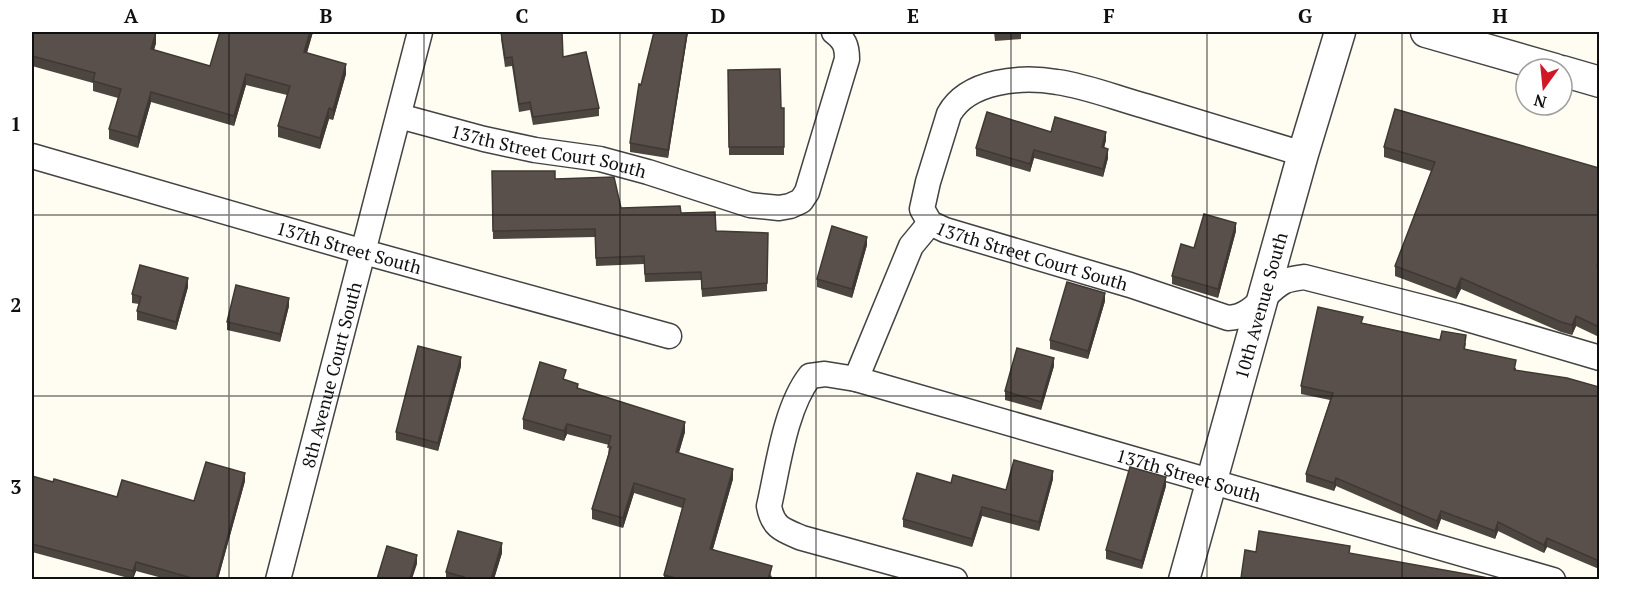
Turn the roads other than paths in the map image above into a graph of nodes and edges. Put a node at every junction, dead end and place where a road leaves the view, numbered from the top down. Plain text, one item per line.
1 (420, 32) edge
2 (834, 32) edge
3 (1340, 32) edge
4 (1426, 32) edge
5 (1514, 57) edge
6 (1574, 75) edge
7 (1599, 82) edge
8 (399, 116) junction
9 (1303, 154) junction
10 (32, 156) edge
11 (930, 223) junction
12 (364, 252) junction
13 (1263, 300) junction
14 (669, 336) dead end
15 (1599, 358) edge
16 (856, 379) junction
17 (1212, 480) junction
18 (278, 579) edge
19 (955, 579) edge
20 (1184, 579) edge
21 (1553, 579) edge

1 - 8 street, 8th Avenue Court South
2 - 8 street, 137th Street Court South
3 - 9 street, 10th Avenue South
4 - 5 street
6 - 7 street
8 - 12 street, 8th Avenue Court South
9 - 11 street, 137th Street Court South
9 - 13 street, 10th Avenue South
10 - 12 street, 137th Street South
11 - 13 street, 137th Street Court South
11 - 16 street
12 - 14 street, 137th Street South
12 - 18 street, 8th Avenue Court South
13 - 15 street, 137th Street Court South
13 - 17 street, 10th Avenue South
16 - 17 street, 137th Street South
16 - 19 street, 137th Street South
17 - 20 street, 10th Avenue South
17 - 21 street, 137th Street South

